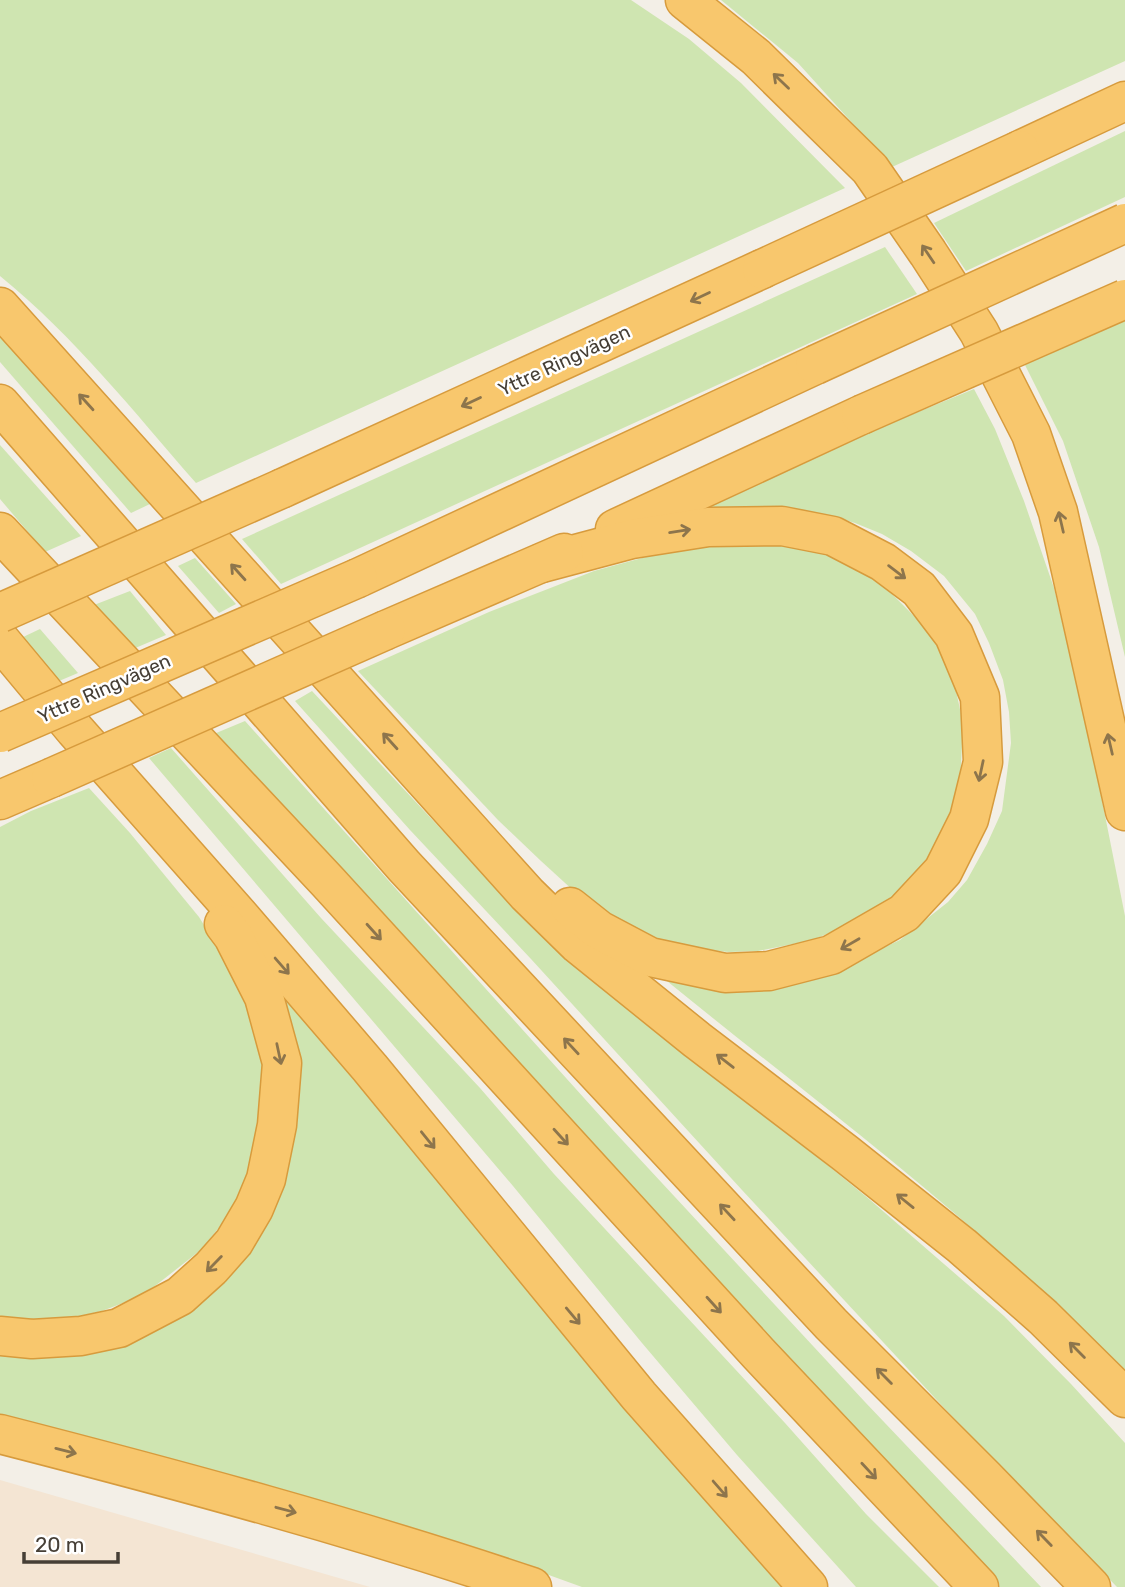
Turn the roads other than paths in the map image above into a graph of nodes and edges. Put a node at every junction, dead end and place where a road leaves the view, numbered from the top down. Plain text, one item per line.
1 (685, 0) edge
2 (1125, 101) edge
3 (1125, 223) edge
4 (1125, 299) edge
5 (0, 307) edge
6 (0, 404) edge
7 (283, 488) junction
8 (0, 531) edge
9 (542, 563) junction
10 (0, 584) edge
11 (0, 613) edge
12 (0, 640) edge
13 (75, 730) junction
14 (0, 733) edge
15 (436, 791) junction
16 (20, 792) edge
17 (1125, 811) edge
18 (0, 1336) edge
19 (1125, 1398) edge
20 (0, 1434) edge
21 (532, 1587) edge
22 (808, 1587) edge
23 (979, 1587) edge
24 (1091, 1587) edge

17 -> 1 highway
2 -> 7 highway, Yttre Ringvägen, bridge
3 - 14 highway, Yttre Ringvägen, bridge
4 - 9 highway, bridge
15 -> 5 highway
24 -> 6 highway
7 - 10 highway, bridge
7 - 11 highway, Yttre Ringvägen, bridge
8 -> 23 highway
9 -> 15 highway
9 - 16 highway, bridge
12 - 13 highway
13 -> 18 highway
13 -> 22 highway
19 -> 15 highway
20 -> 21 highway

